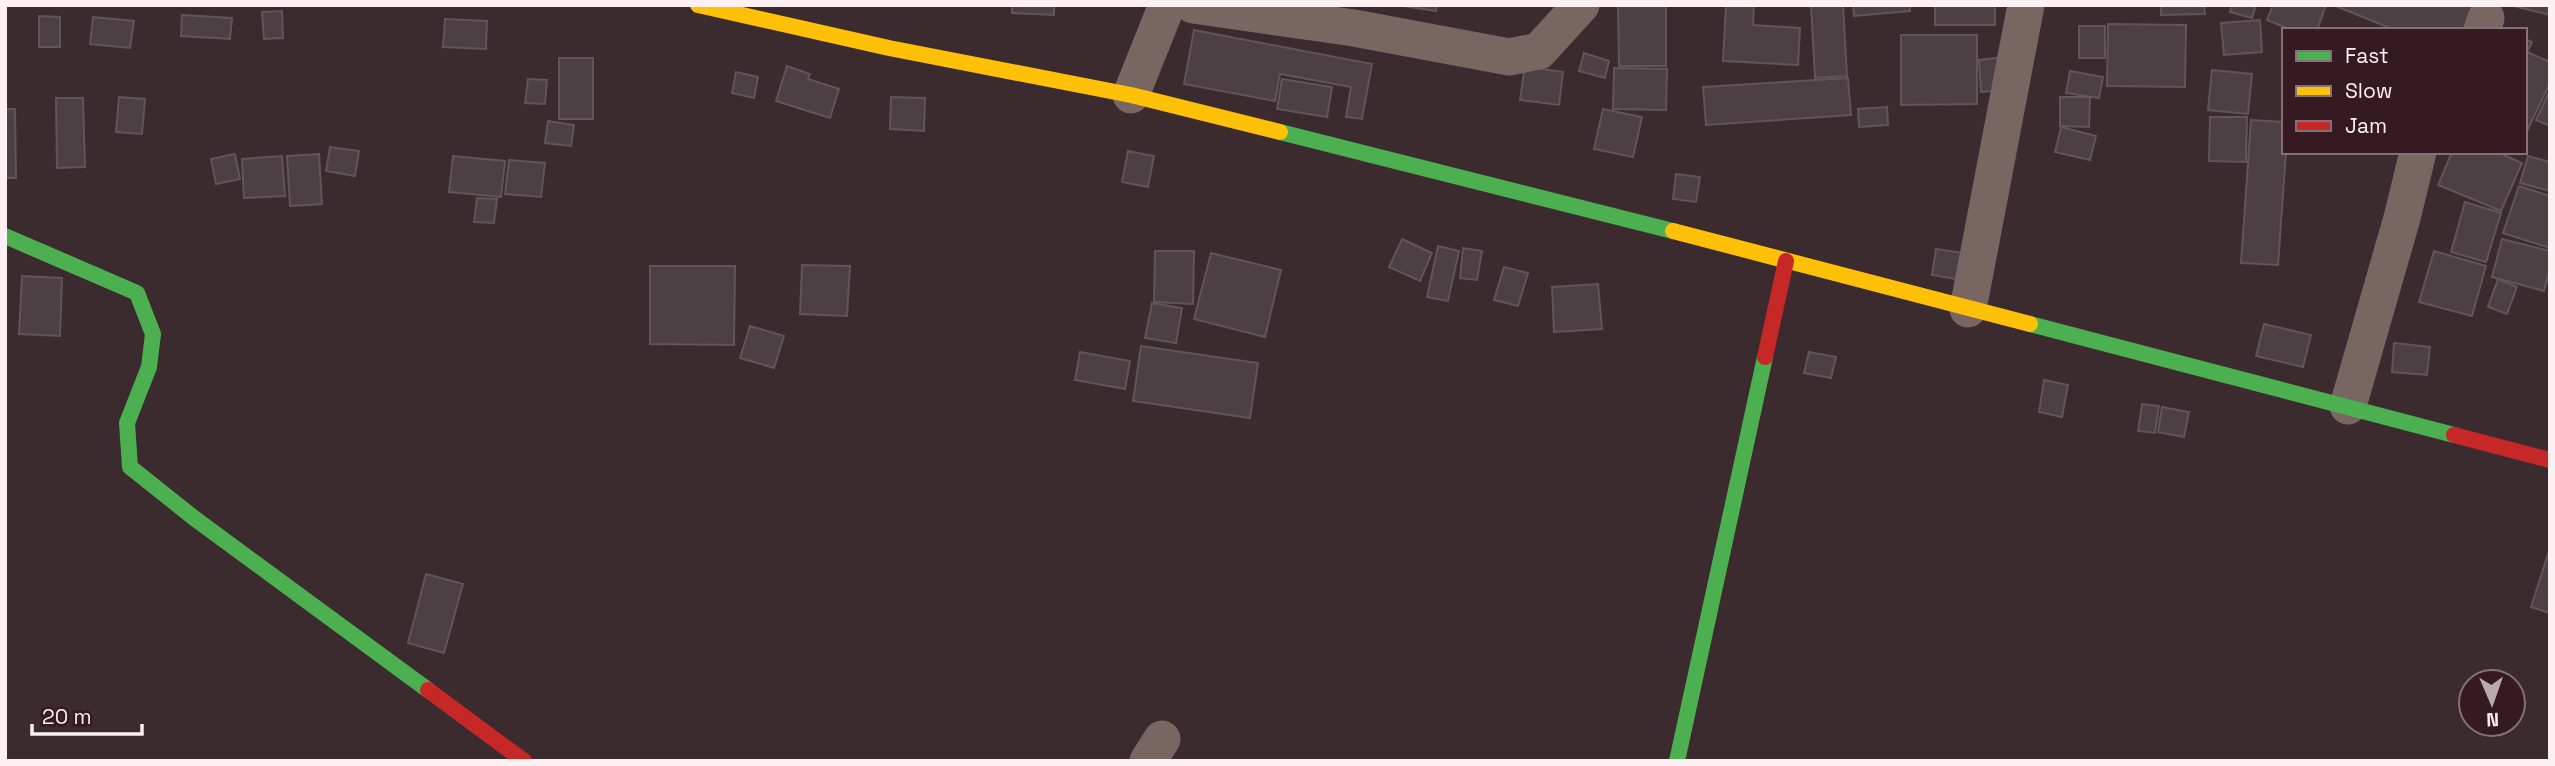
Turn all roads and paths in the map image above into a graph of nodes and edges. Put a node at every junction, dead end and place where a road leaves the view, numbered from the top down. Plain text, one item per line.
1 (698, 5) edge
2 (1167, 5) edge
3 (1193, 5) edge
4 (1581, 5) edge
5 (2026, 5) edge
6 (1131, 95) junction
7 (2418, 154) edge
8 (5, 236) edge
9 (1786, 261) junction
10 (1968, 309) junction
11 (2348, 406) junction
12 (2550, 460) edge
13 (524, 761) edge
14 (1676, 761) edge

1 - 6 main road
2 - 6 street
3 - 4 street
5 - 10 street
6 - 9 main road
7 - 11 street
8 - 13 main road
9 - 10 main road
9 - 14 main road
10 - 11 main road
11 - 12 main road

